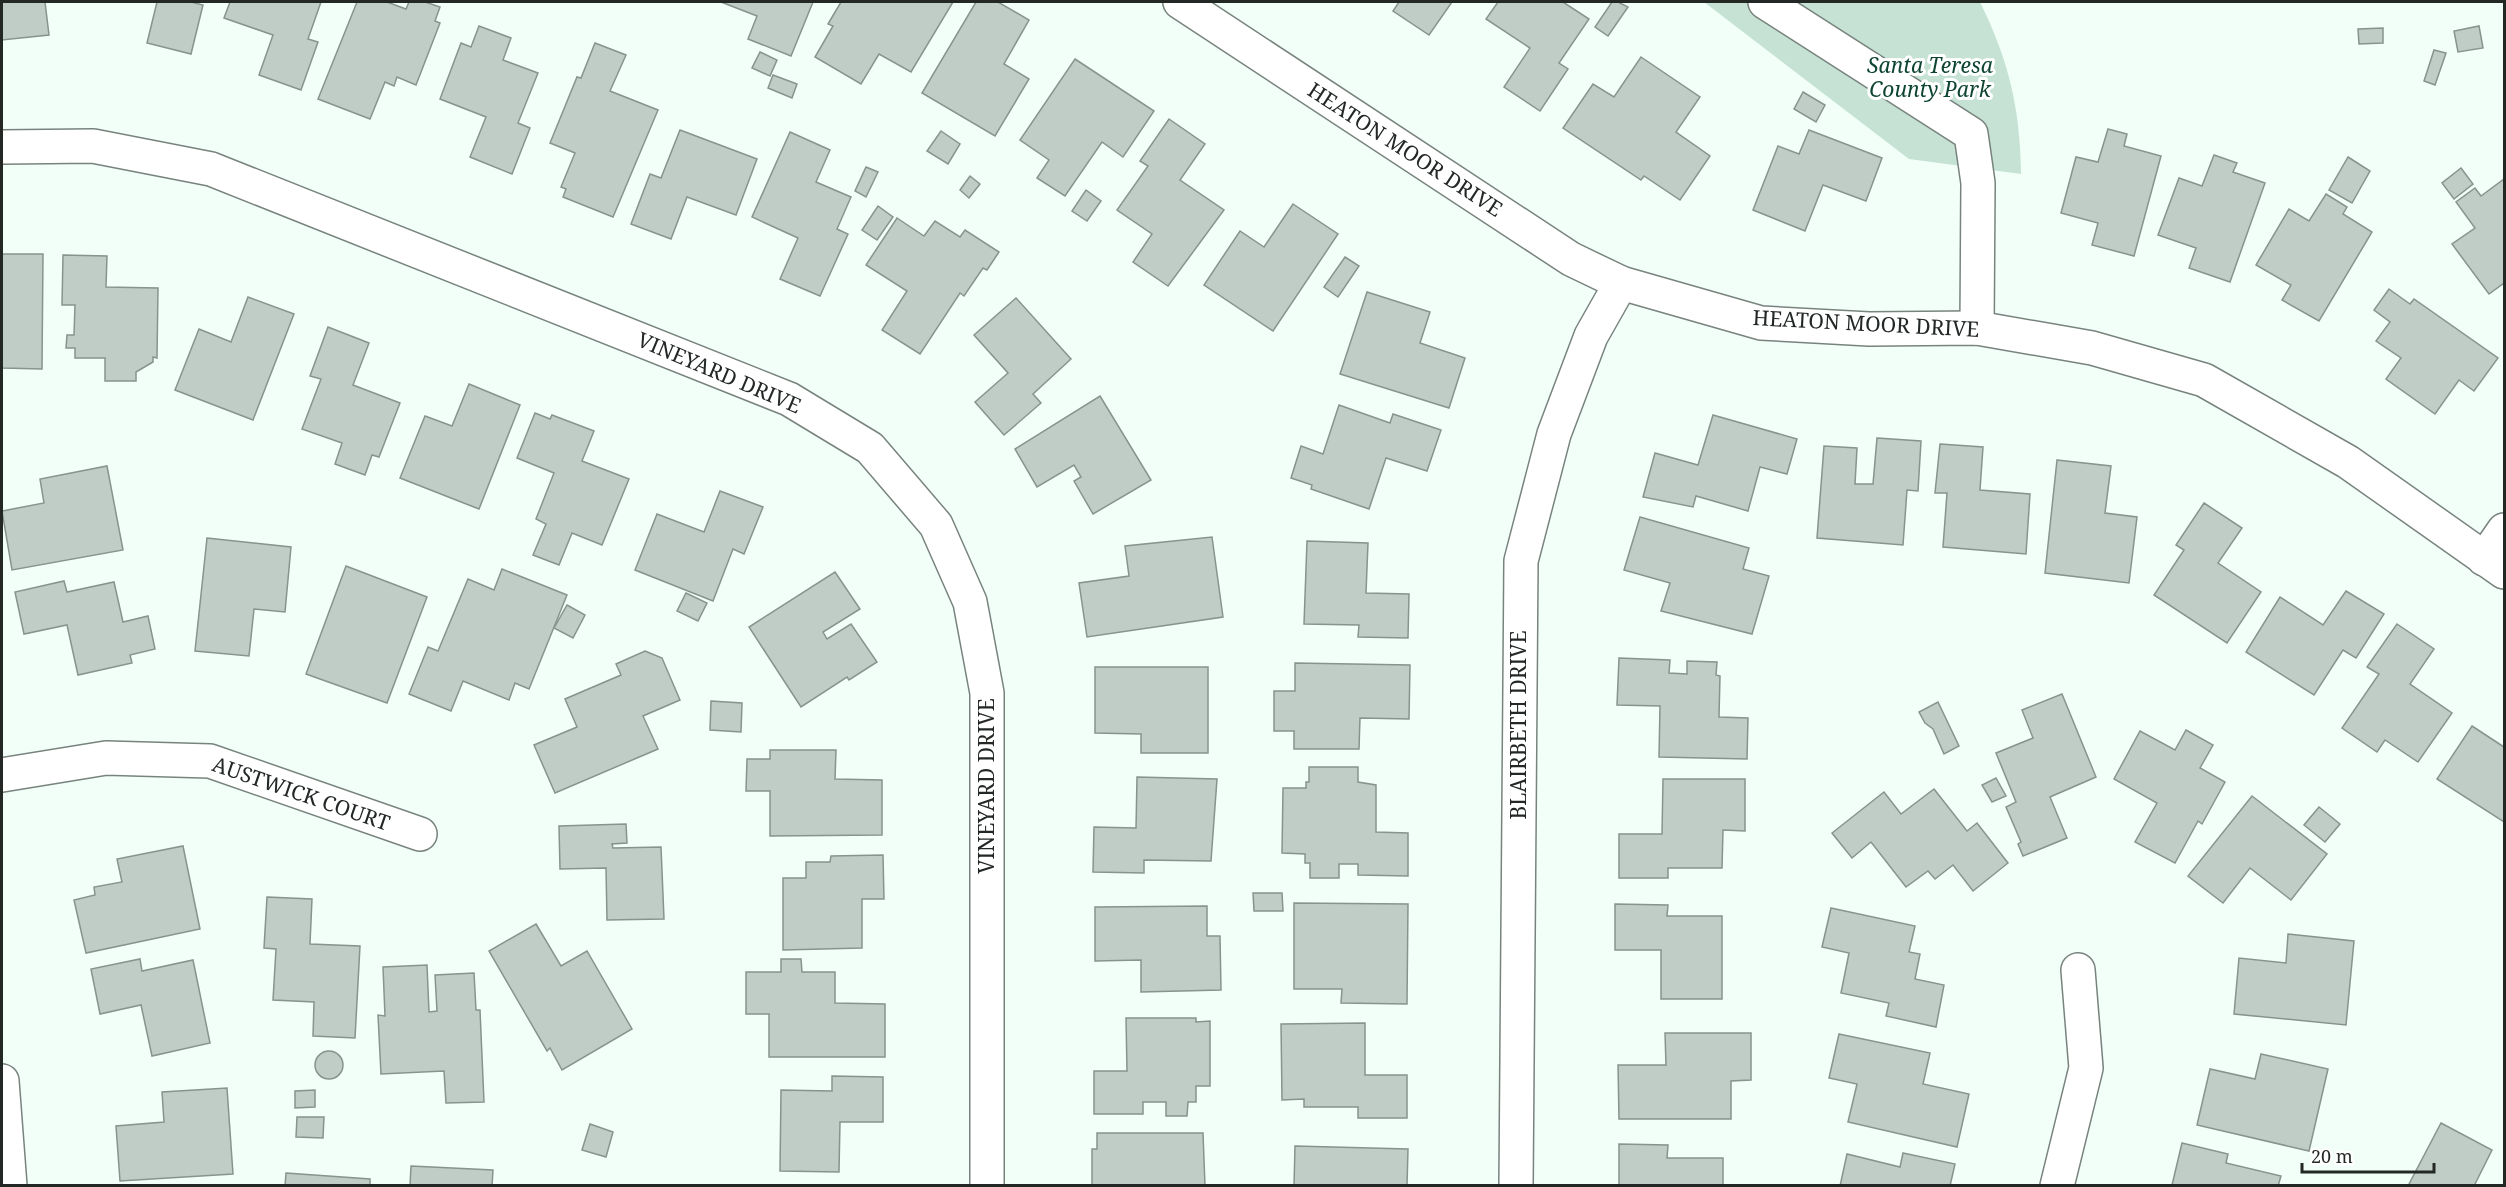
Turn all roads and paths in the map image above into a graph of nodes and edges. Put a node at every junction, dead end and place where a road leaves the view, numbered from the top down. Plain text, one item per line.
1 (1180, 2) edge
2 (1765, 2) edge
3 (2, 147) edge
4 (1621, 283) junction
5 (1977, 328) junction
6 (2505, 530) edge
7 (2494, 566) edge
8 (2, 775) edge
9 (420, 834) dead end
10 (2078, 970) dead end
11 (2, 1081) edge
12 (10, 1185) edge
13 (987, 1185) edge
14 (1516, 1185) edge
15 (2057, 1185) edge

1 - 4 street, HEATON MOOR DRIVE
2 - 5 street
3 - 13 street, VINEYARD DRIVE
4 - 5 street, HEATON MOOR DRIVE
4 - 14 street, BLAIRBETH DRIVE
5 - 7 street, HEATON MOOR DRIVE
6 - 7 street
8 - 9 street, AUSTWICK COURT
10 - 15 street
11 - 12 street

